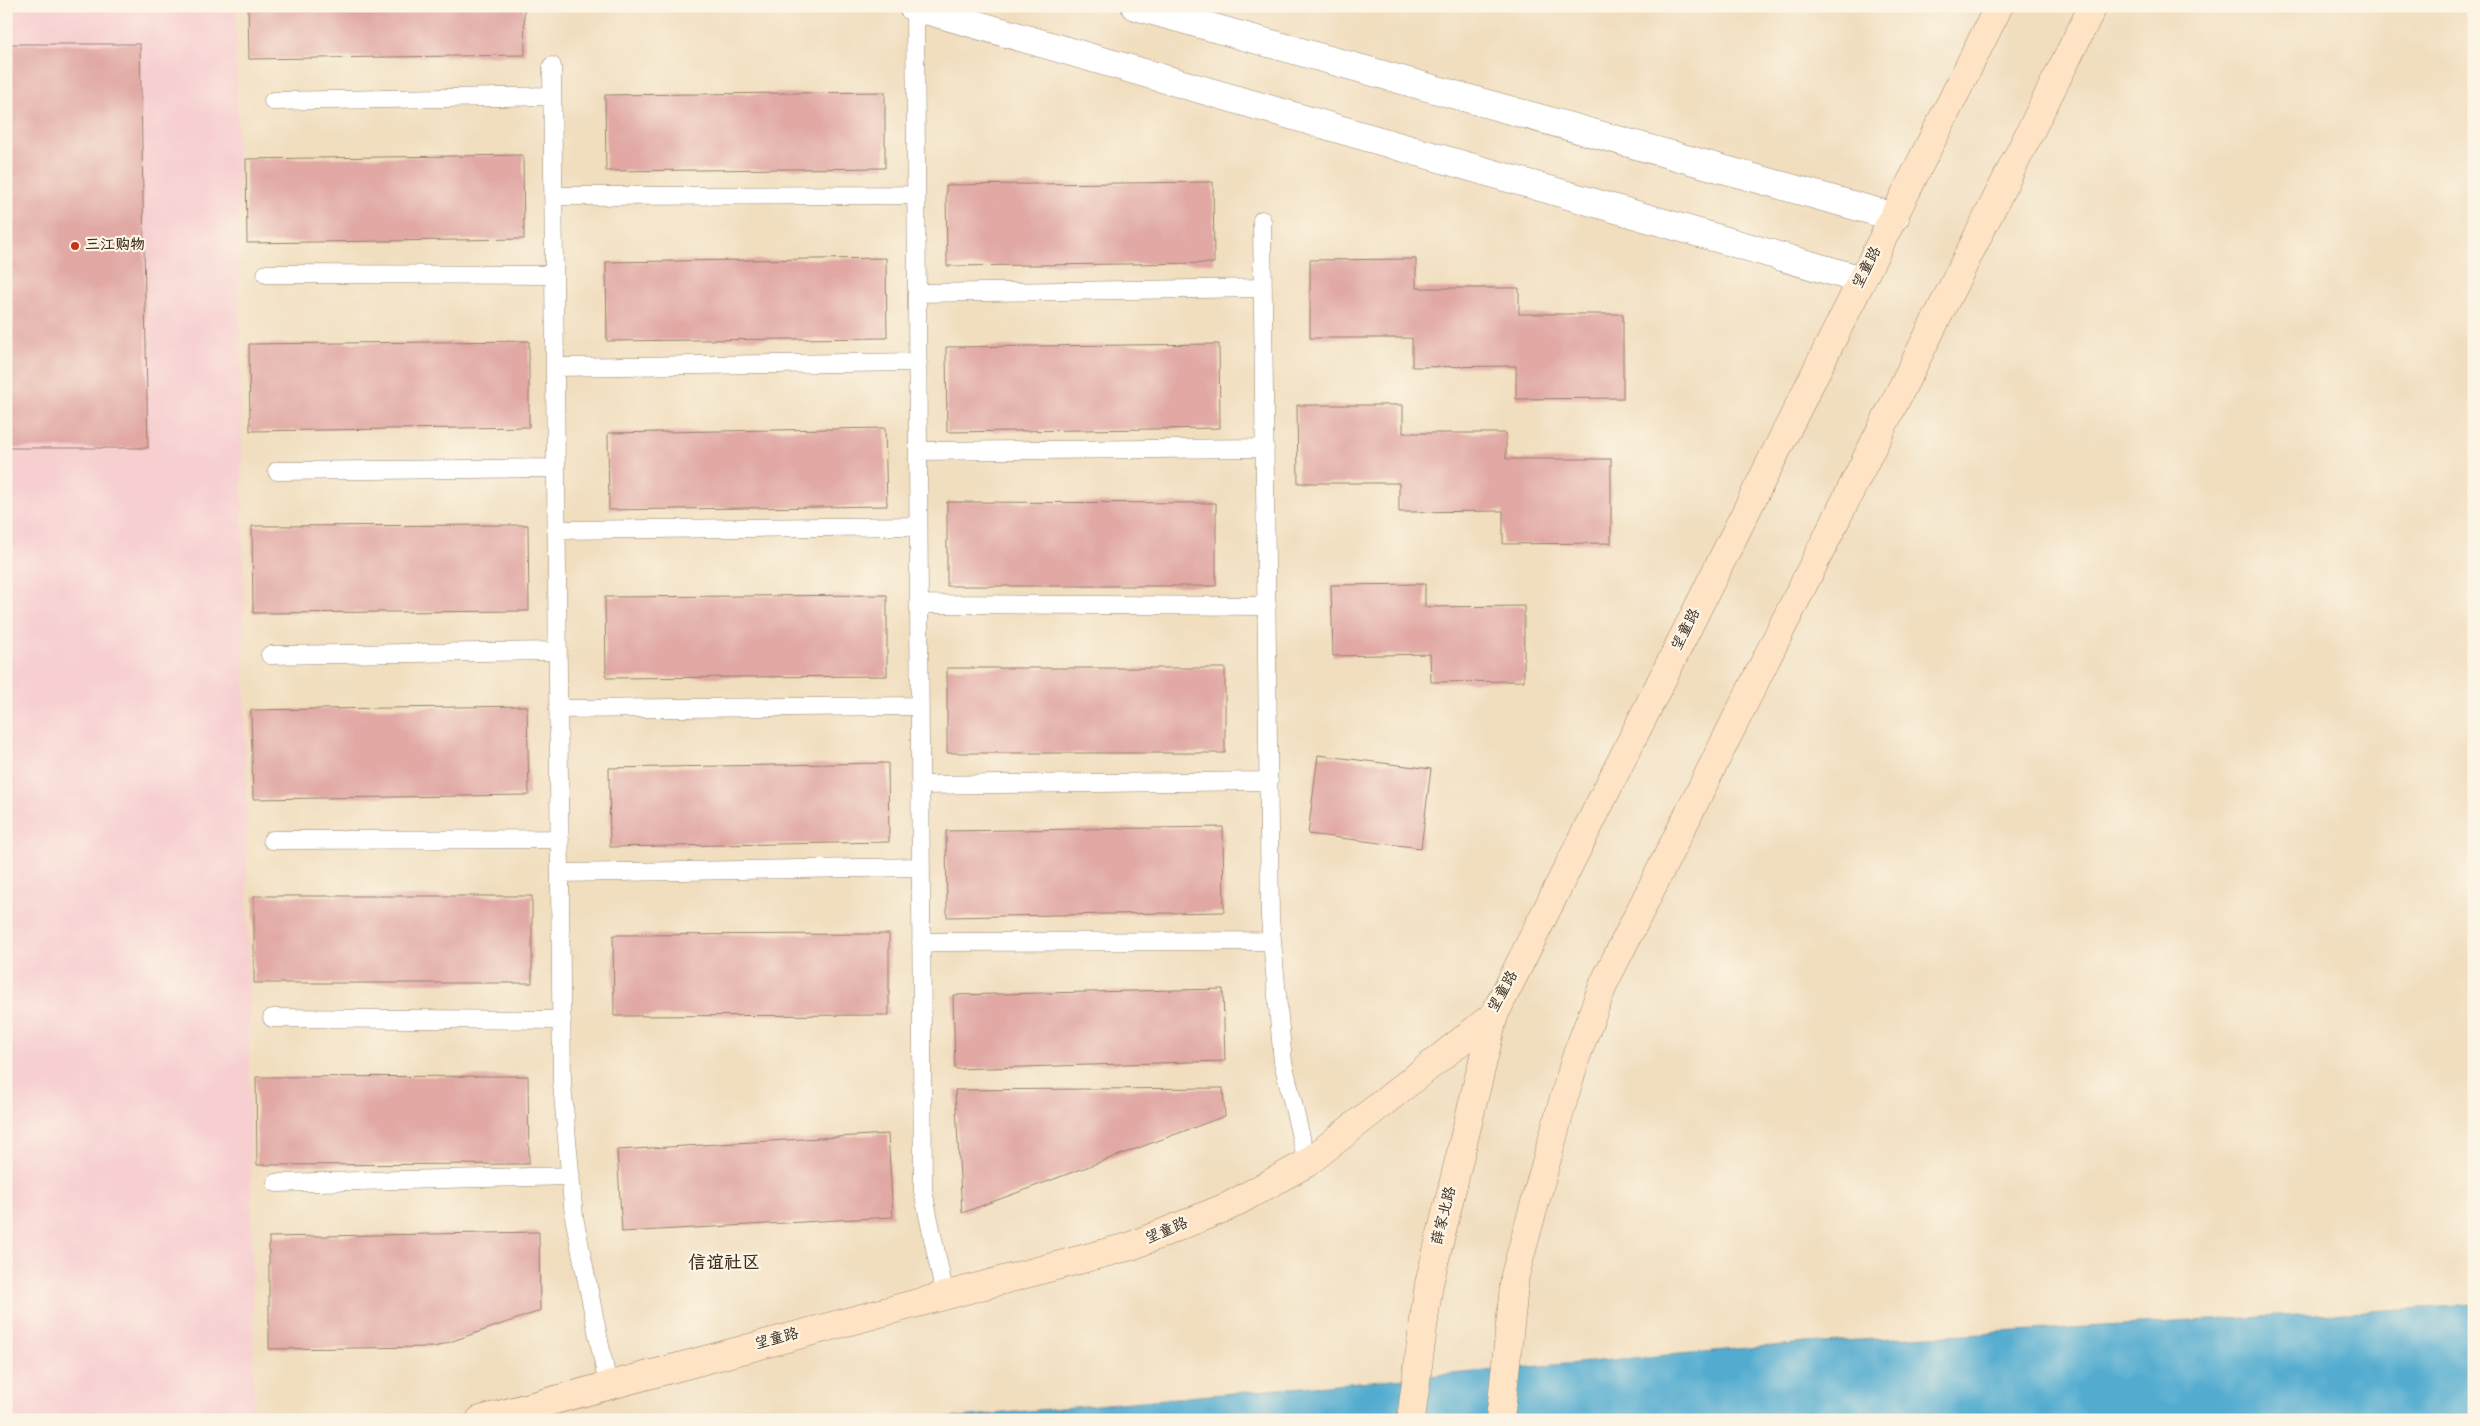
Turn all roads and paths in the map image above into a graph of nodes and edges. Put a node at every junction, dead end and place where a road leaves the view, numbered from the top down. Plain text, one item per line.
1 (1135, 6) edge
2 (1999, 6) edge
3 (2093, 6) edge
4 (914, 7) edge
5 (552, 66) dead end
6 (552, 96) junction
7 (273, 101) dead end
8 (916, 195) junction
9 (553, 196) junction
10 (1895, 217) junction
11 (1262, 220) dead end
12 (266, 274) dead end
13 (554, 275) junction
14 (1862, 280) junction
15 (1263, 288) junction
16 (917, 293) junction
17 (918, 362) junction
18 (555, 368) junction
19 (1265, 448) junction
20 (918, 451) junction
21 (556, 468) junction
22 (277, 472) dead end
23 (918, 526) junction
24 (556, 530) junction
25 (919, 604) junction
26 (1267, 606) junction
27 (558, 651) junction
28 (270, 655) dead end
29 (920, 706) junction
30 (558, 709) junction
31 (1269, 781) junction
32 (920, 785) junction
33 (560, 838) junction
34 (272, 840) dead end
35 (921, 867) junction
36 (560, 873) junction
37 (1272, 941) junction
38 (921, 942) junction
39 (1494, 1015) junction
40 (272, 1018) dead end
41 (562, 1020) junction
42 (1308, 1163) junction
43 (571, 1176) junction
44 (276, 1183) dead end
45 (945, 1296) junction
46 (608, 1385) junction
47 (480, 1420) edge
48 (1411, 1420) edge
49 (1500, 1420) edge

1 - 10 street
2 - 10 main road, 望童路
3 - 49 main road, bridge
4 - 8 lane
4 - 14 street
5 - 6 lane
6 - 7 lane
6 - 9 lane
8 - 9 lane
8 - 16 lane
9 - 13 lane
10 - 14 main road, 望童路
11 - 15 lane
12 - 13 lane
13 - 18 lane
14 - 39 main road, 望童路
15 - 16 lane
15 - 19 lane
16 - 17 lane
17 - 18 lane
17 - 20 lane
18 - 21 lane
19 - 20 lane
19 - 26 lane
20 - 23 lane
21 - 22 lane
21 - 24 lane
23 - 24 lane
23 - 25 lane
24 - 27 lane
25 - 26 lane
25 - 29 lane
26 - 31 lane
27 - 28 lane
27 - 30 lane
29 - 30 lane
29 - 32 lane
30 - 33 lane
31 - 32 lane
31 - 37 lane
32 - 35 lane
33 - 34 lane
33 - 36 lane
35 - 36 lane
35 - 38 lane
36 - 41 lane
37 - 38 lane
37 - 42 lane
38 - 45 lane
39 - 42 main road, 望童路
39 - 48 main road, 薛家北路, bridge
40 - 41 lane
41 - 43 lane
42 - 45 main road, 望童路
43 - 44 lane
43 - 46 lane
45 - 46 main road, 望童路
46 - 47 main road, 望童路

